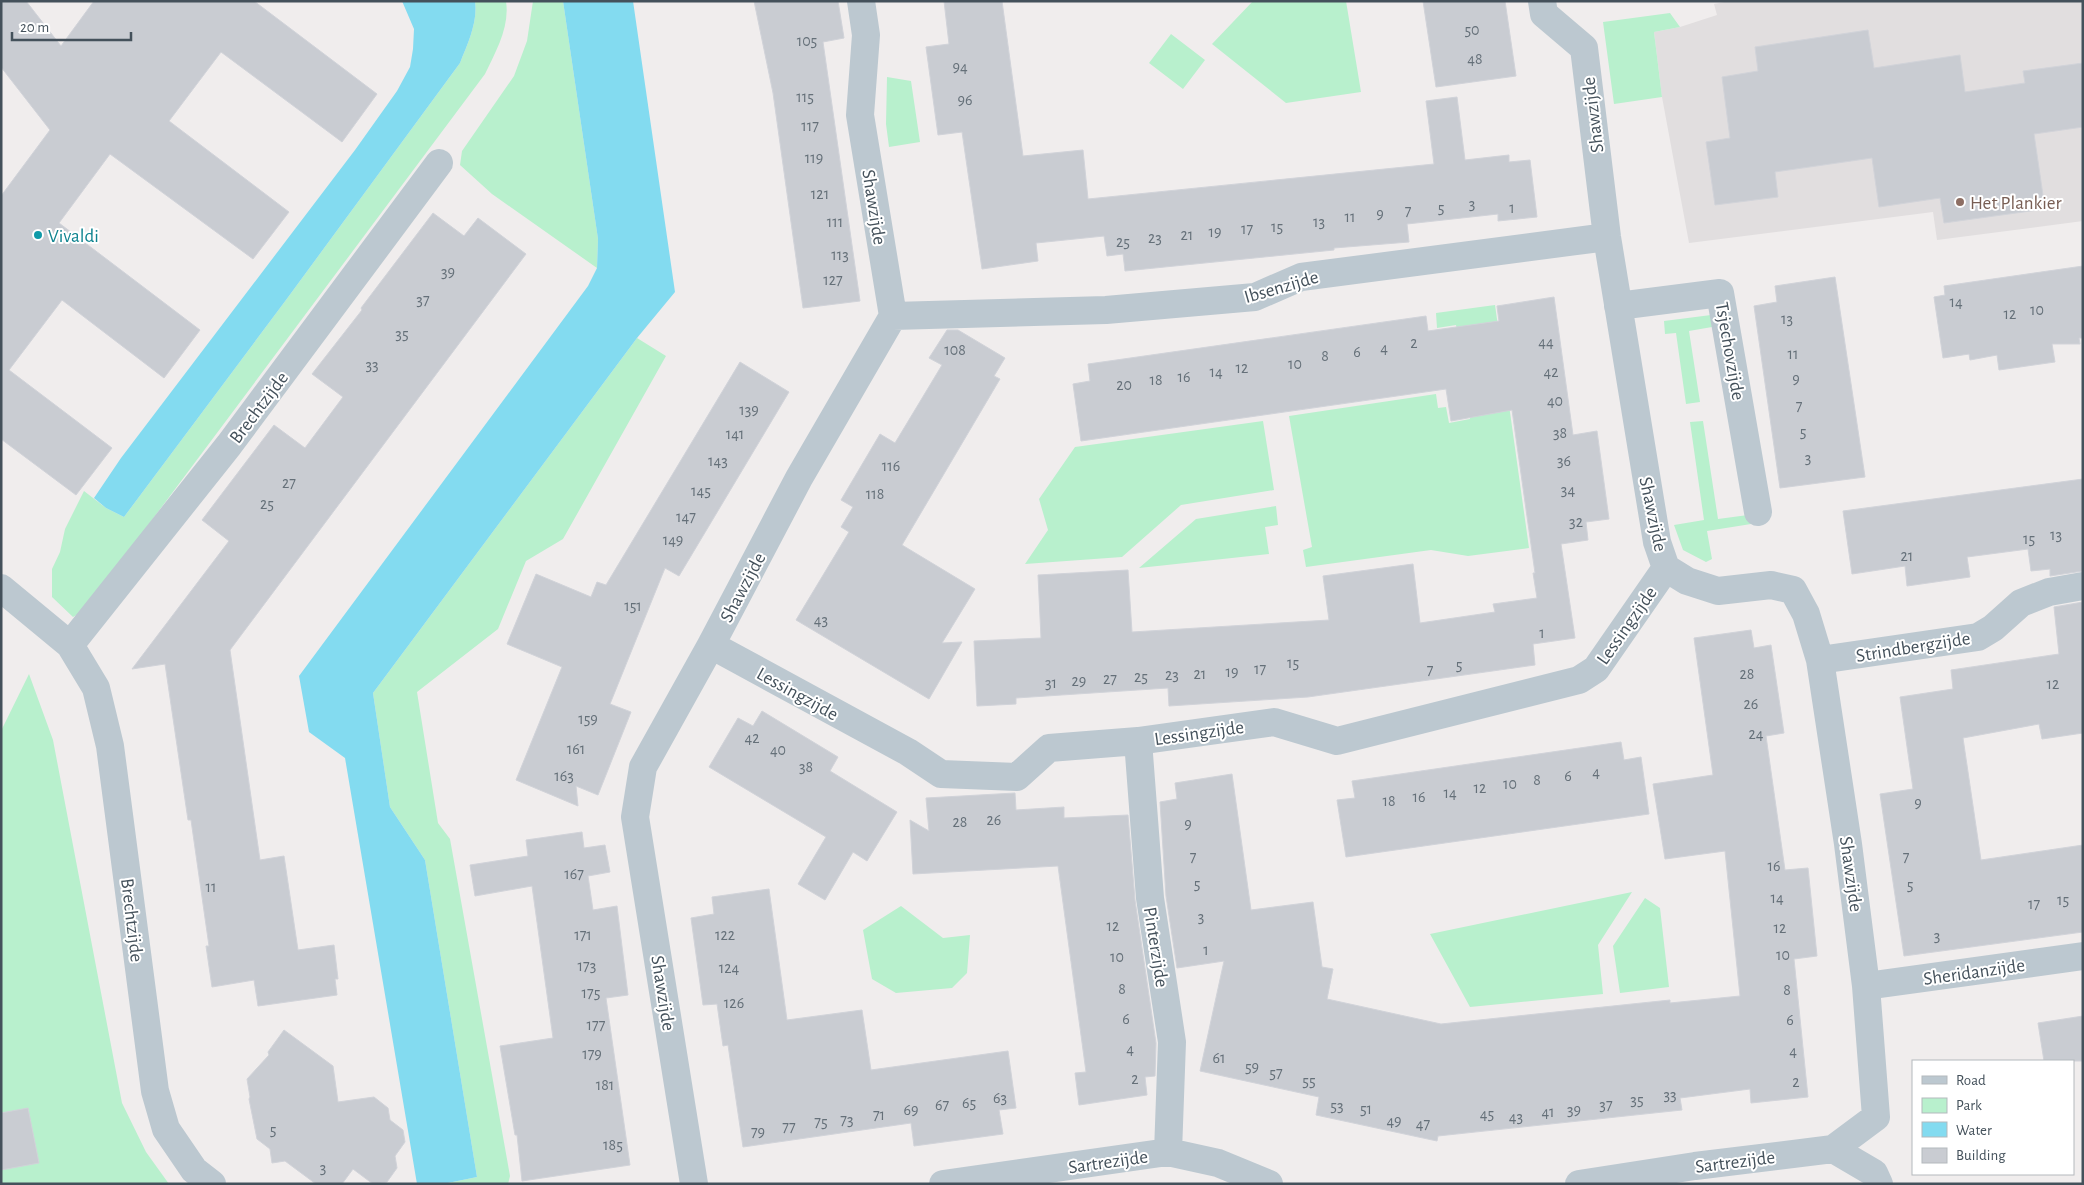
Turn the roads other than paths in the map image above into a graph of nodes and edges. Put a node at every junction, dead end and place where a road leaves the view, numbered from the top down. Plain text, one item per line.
1 (861, 1) edge
2 (1542, 1) edge
3 (439, 164) dead end
4 (1607, 237) junction
5 (1618, 306) junction
6 (893, 316) junction
7 (1758, 512) dead end
8 (1666, 568) junction
9 (2083, 586) edge
10 (1, 588) edge
11 (70, 645) junction
12 (711, 645) junction
13 (1820, 660) junction
14 (1138, 741) junction
15 (2083, 956) edge
16 (1866, 986) junction
17 (1833, 1149) junction
18 (1168, 1152) junction
19 (212, 1184) edge
20 (694, 1184) edge
21 (944, 1184) edge
22 (1269, 1184) edge
23 (1579, 1184) edge
24 (1879, 1184) edge

1 - 6 street, Shawzijde
2 - 4 street, Shawzijde
3 - 11 street, Brechtzijde
4 - 5 street, Shawzijde
4 - 6 street, Ibsenzijde
5 - 7 street, Tsjechovzijde
5 - 8 street, Shawzijde
6 - 12 street, Shawzijde
8 - 13 street, Shawzijde
8 - 14 street, Lessingzijde
9 - 13 street, Strindbergzijde
10 - 11 street, Brechtzijde
11 - 19 street, Brechtzijde
12 - 14 street, Lessingzijde
12 - 20 street, Shawzijde
13 - 16 street, Shawzijde
14 - 18 street, Pinterzijde
15 - 16 street, Sheridanzijde
16 - 17 street, Shawzijde
17 - 23 street, Sartrezijde
17 - 24 street
18 - 21 street, Sartrezijde
18 - 22 street, Sartrezijde

